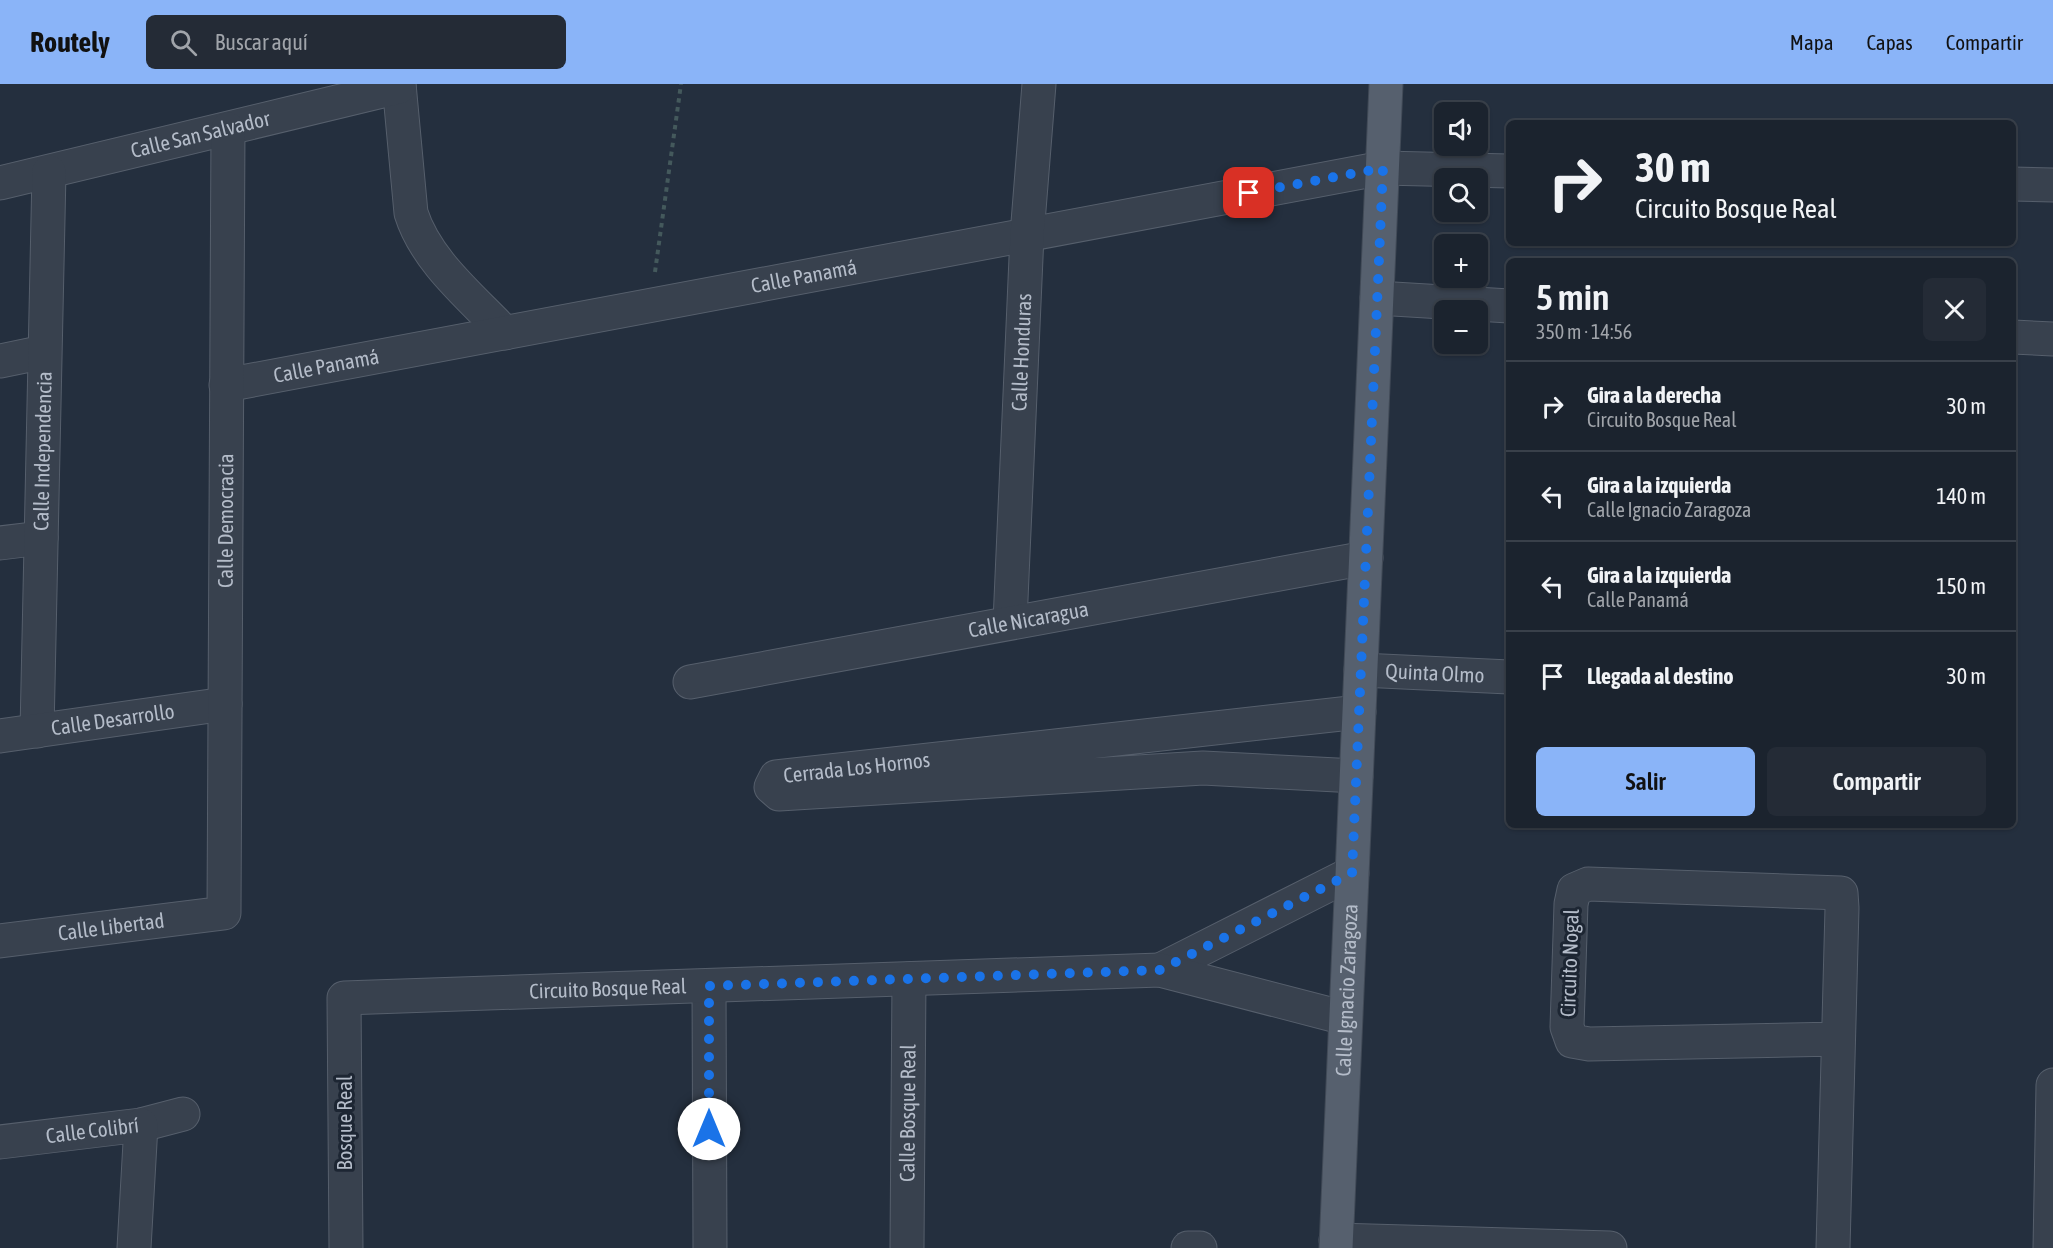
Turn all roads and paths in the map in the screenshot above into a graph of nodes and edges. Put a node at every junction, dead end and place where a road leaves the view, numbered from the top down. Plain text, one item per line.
1 (681, 84) edge
2 (1039, 84) edge
3 (1386, 84) edge
4 (399, 86) edge
5 (228, 129) junction
6 (1383, 168) junction
7 (1506, 171) edge
8 (48, 172) junction
9 (0, 183) edge
10 (2016, 184) edge
11 (2053, 185) edge
12 (1027, 236) junction
13 (1377, 298) junction
14 (650, 306) junction
15 (1506, 306) edge
16 (505, 333) junction
17 (2016, 337) edge
18 (2053, 339) edge
19 (44, 352) junction
20 (0, 361) edge
21 (226, 385) junction
22 (41, 538) junction
23 (0, 543) edge
24 (1366, 558) junction
25 (1010, 622) junction
26 (1361, 670) junction
27 (1506, 677) edge
28 (690, 682) dead end
29 (225, 704) junction
30 (1359, 712) junction
31 (1202, 729) junction
32 (37, 730) junction
33 (0, 736) edge
34 (1203, 768) junction
35 (1356, 776) junction
36 (1352, 873) junction
37 (224, 913) joint
38 (0, 941) edge
39 (1160, 970) junction
40 (909, 979) junction
41 (709, 986) junction
42 (344, 998) joint
43 (1345, 1017) junction
44 (1838, 1039) junction
45 (2053, 1085) edge
46 (183, 1114) dead end
47 (141, 1125) junction
48 (0, 1142) edge
49 (1336, 1244) edge
50 (1575, 1247) edge
51 (134, 1248) edge
52 (346, 1248) edge
53 (710, 1248) edge
54 (907, 1248) edge
55 (1188, 1248) edge
56 (1200, 1248) edge
57 (1610, 1248) edge
58 (1833, 1248) edge
59 (2050, 1248) edge

1 - 14 path
2 - 12 street, Calle Honduras
3 - 6 main road, Calle Ignacio Zaragoza
4 - 5 street, Calle San Salvador
4 - 16 street
5 - 8 street, Calle San Salvador
5 - 21 street, Calle Democracia
6 - 7 street, Calle Panamá
6 - 12 street, Calle Panamá
6 - 13 main road, Calle Ignacio Zaragoza
8 - 9 street, Calle San Salvador
8 - 19 street, Calle Independencia
10 - 11 street
12 - 14 street, Calle Panamá
12 - 25 street, Calle Honduras
13 - 15 street
13 - 24 main road, Calle Ignacio Zaragoza
14 - 16 street, Calle Panamá
16 - 21 street, Calle Panamá
17 - 18 street
19 - 20 street
19 - 22 street, Calle Independencia
21 - 29 street, Calle Democracia
22 - 23 street
22 - 32 street, Calle Independencia
24 - 25 street, Calle Nicaragua
24 - 26 main road, Calle Ignacio Zaragoza
25 - 28 street, Calle Nicaragua
26 - 27 street, Quinta Olmo
26 - 30 main road, Calle Ignacio Zaragoza
29 - 32 street, Calle Desarrollo
29 - 37 street, Calle Democracia
30 - 31 street, Cerrada Los Hornos
30 - 35 main road, Calle Ignacio Zaragoza
31 - 34 street
31 - 34 street, Cerrada Los Hornos
32 - 33 street, Calle Desarrollo
34 - 35 street, Cerrada Los Hornos
35 - 36 main road, Calle Ignacio Zaragoza
36 - 39 street, Circuito Bosque Real
36 - 43 main road, Calle Ignacio Zaragoza
37 - 38 street, Calle Libertad
39 - 40 street, Circuito Bosque Real
39 - 43 street, Circuito Bosque Real
40 - 41 street, Circuito Bosque Real
40 - 54 street, Calle Bosque Real
41 - 42 street, Circuito Bosque Real
41 - 53 street
42 - 52 street, Bosque Real
43 - 49 main road, Calle Ignacio Zaragoza
44 - 44 street, Circuito Nogal
44 - 58 street, Circuito Nogal
45 - 59 street
46 - 47 street, Calle Colibrí
47 - 48 street, Calle Colibrí
47 - 51 street
49 - 50 street
50 - 57 street
55 - 56 street

